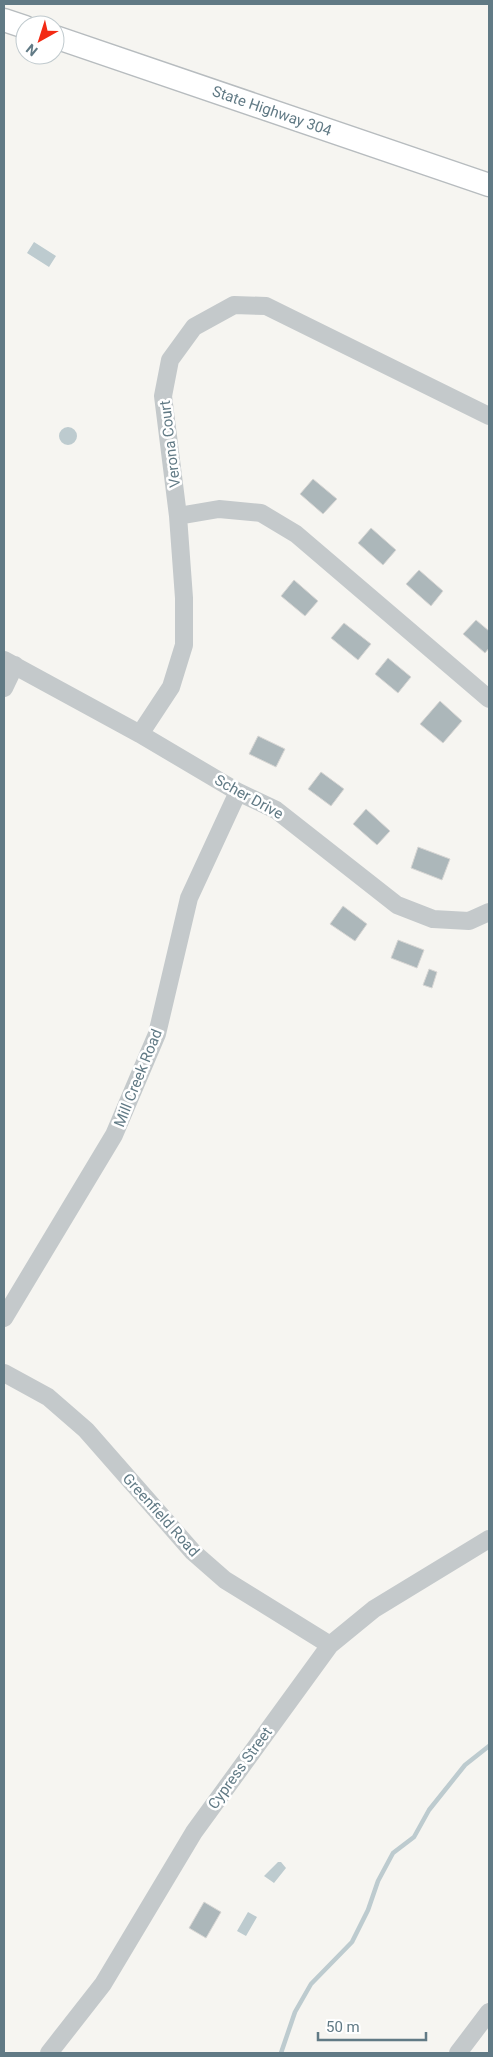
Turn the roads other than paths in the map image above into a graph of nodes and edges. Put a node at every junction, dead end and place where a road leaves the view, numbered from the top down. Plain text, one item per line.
1 (65, 40) edge
2 (489, 185) edge
3 (489, 416) edge
4 (178, 516) junction
5 (10, 663) edge
6 (4, 688) edge
7 (489, 698) edge
8 (140, 734) junction
9 (238, 792) junction
10 (489, 912) edge
11 (4, 1318) edge
12 (4, 1373) edge
13 (489, 1539) edge
14 (330, 1645) junction
15 (489, 2012) edge
16 (49, 2053) edge
17 (458, 2053) edge

1 - 2 main road, State Highway 304
3 - 4 street, Verona Court
4 - 7 street
4 - 8 street, Verona Court
5 - 6 street
5 - 8 street, Scher Drive
8 - 9 street, Scher Drive
9 - 10 street, Scher Drive
9 - 11 street, Mill Creek Road
12 - 14 street, Greenfield Road
13 - 14 street, Cypress Street
14 - 16 street, Cypress Street
15 - 17 street

